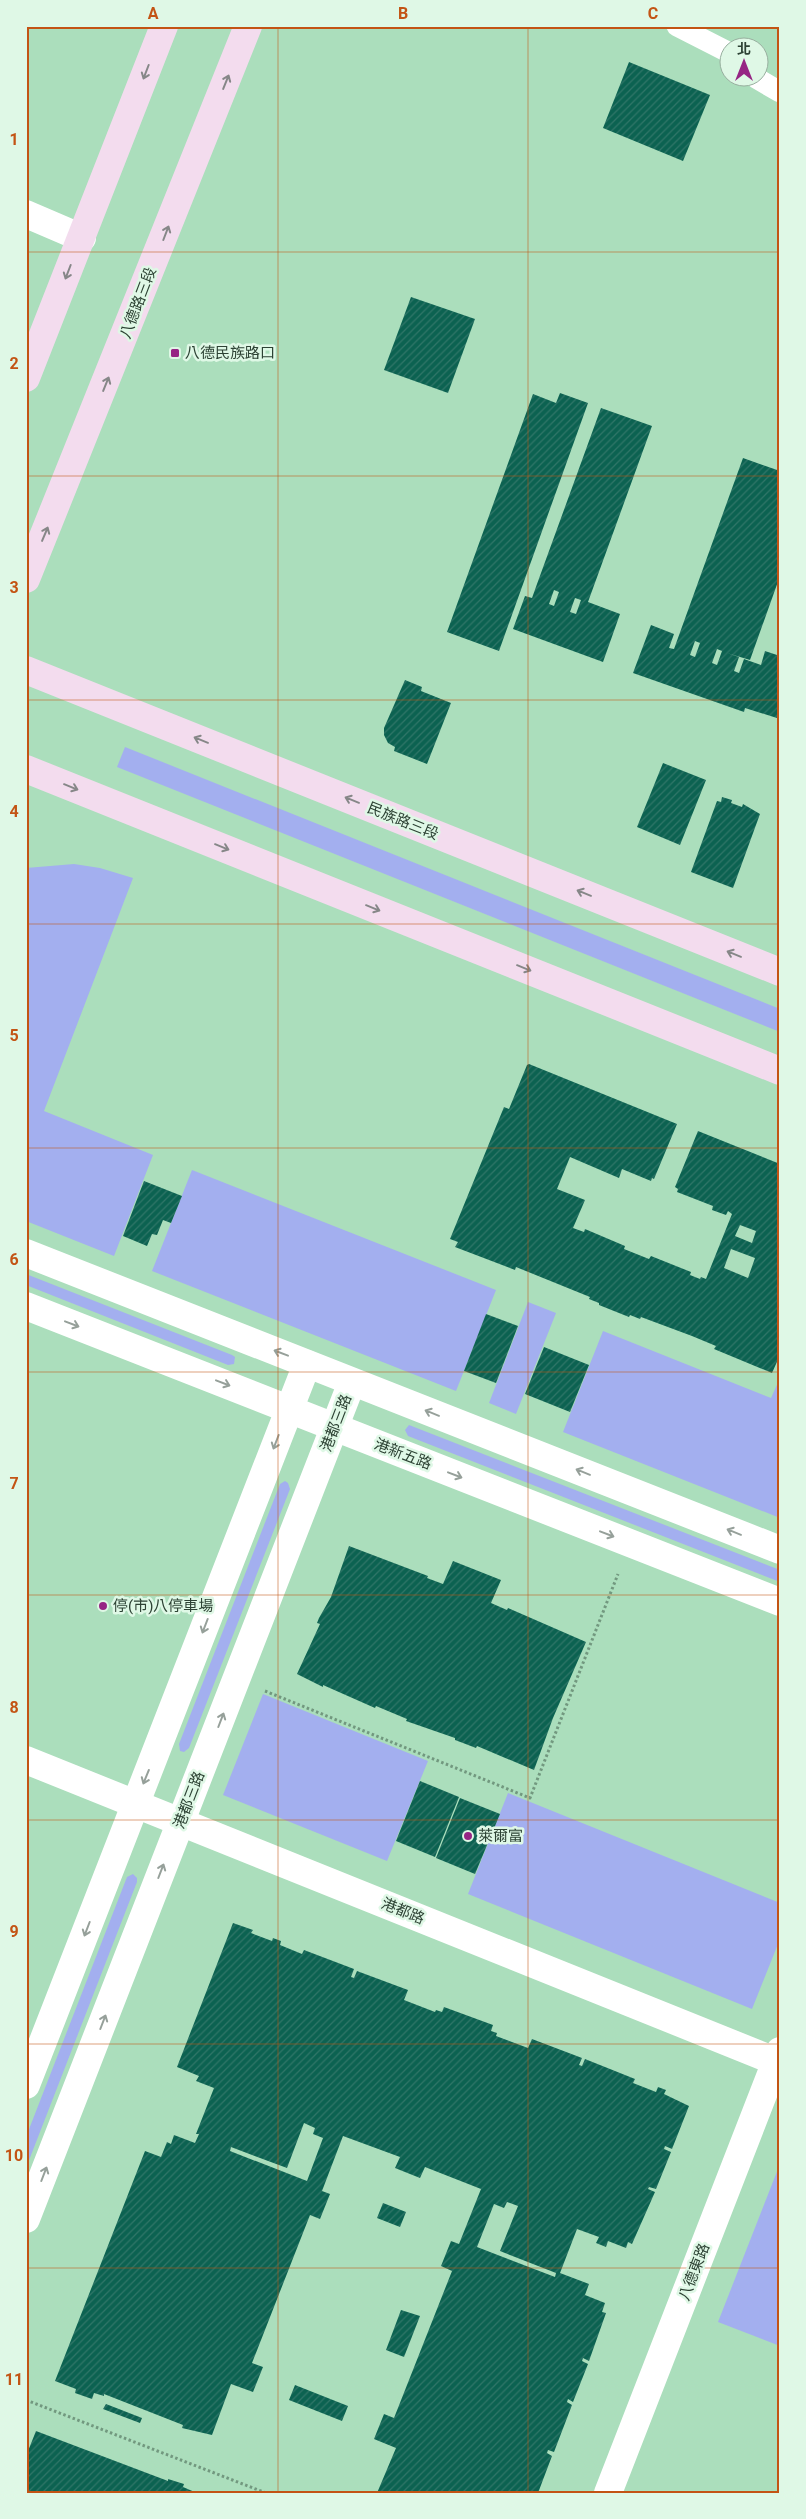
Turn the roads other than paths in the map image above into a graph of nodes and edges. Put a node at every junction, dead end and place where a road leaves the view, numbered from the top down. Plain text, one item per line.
1 (164, 26) edge
2 (248, 26) edge
3 (677, 26) edge
4 (718, 47) edge
5 (768, 85) edge
6 (780, 92) edge
7 (26, 214) edge
8 (82, 238) junction
9 (26, 378) edge
10 (26, 579) edge
11 (26, 670) edge
12 (26, 769) edge
13 (780, 972) edge
14 (780, 1071) edge
15 (26, 1253) edge
16 (26, 1306) edge
17 (307, 1364) junction
18 (352, 1382) junction
19 (289, 1409) junction
20 (334, 1427) junction
21 (780, 1550) edge
22 (780, 1602) edge
23 (26, 1760) edge
24 (135, 1804) junction
25 (181, 1822) junction
26 (778, 2058) edge
27 (26, 2085) edge
28 (26, 2219) edge
29 (608, 2493) edge

1 -> 8 street
10 -> 2 street, 八德路三段
3 - 4 lane
5 - 6 lane
7 - 8 street
8 -> 9 street
13 -> 11 street, 民族路三段
12 -> 14 street
17 -> 15 street
16 -> 19 street, 港新五路
17 - 18 street
17 - 19 street
18 - 20 street, 港都三路
21 -> 18 street
19 - 20 street, 港新五路
19 -> 24 street
20 -> 22 street, 港新五路
25 -> 20 street, 港都三路
23 - 24 street, 港都路
24 - 25 street, 港都路
24 -> 27 street
25 - 26 street, 港都路
28 -> 25 street, 港都三路
26 - 29 street, 八德東路

